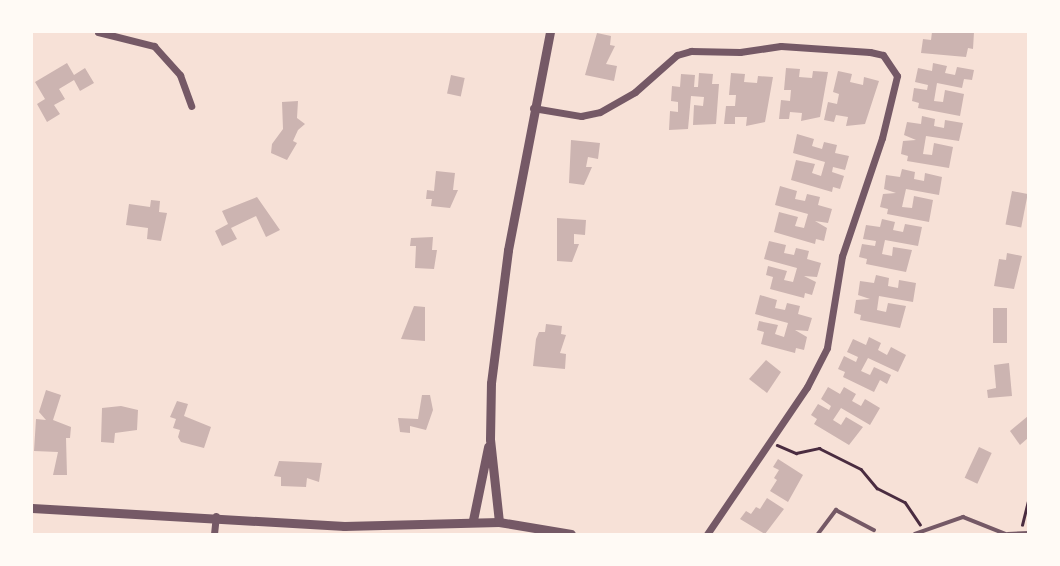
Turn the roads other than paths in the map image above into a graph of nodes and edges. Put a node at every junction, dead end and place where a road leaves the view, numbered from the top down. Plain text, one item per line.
1 (98, 32) edge
2 (550, 32) edge
3 (191, 106) dead end
4 (533, 108) junction
5 (490, 439) junction
6 (32, 508) edge
7 (216, 516) junction
8 (473, 520) junction
9 (499, 522) junction
10 (874, 530) dead end
11 (1028, 533) edge
12 (214, 534) edge
13 (571, 534) edge
14 (707, 534) edge
15 (818, 534) edge
16 (915, 534) edge
17 (1007, 534) edge

1 - 3 street
2 - 4 street
4 - 5 street
4 - 14 street
5 - 8 street
5 - 9 street
6 - 7 street
7 - 8 street
7 - 12 street
8 - 9 street
9 - 13 street
10 - 15 lane
11 - 17 lane
16 - 17 lane

